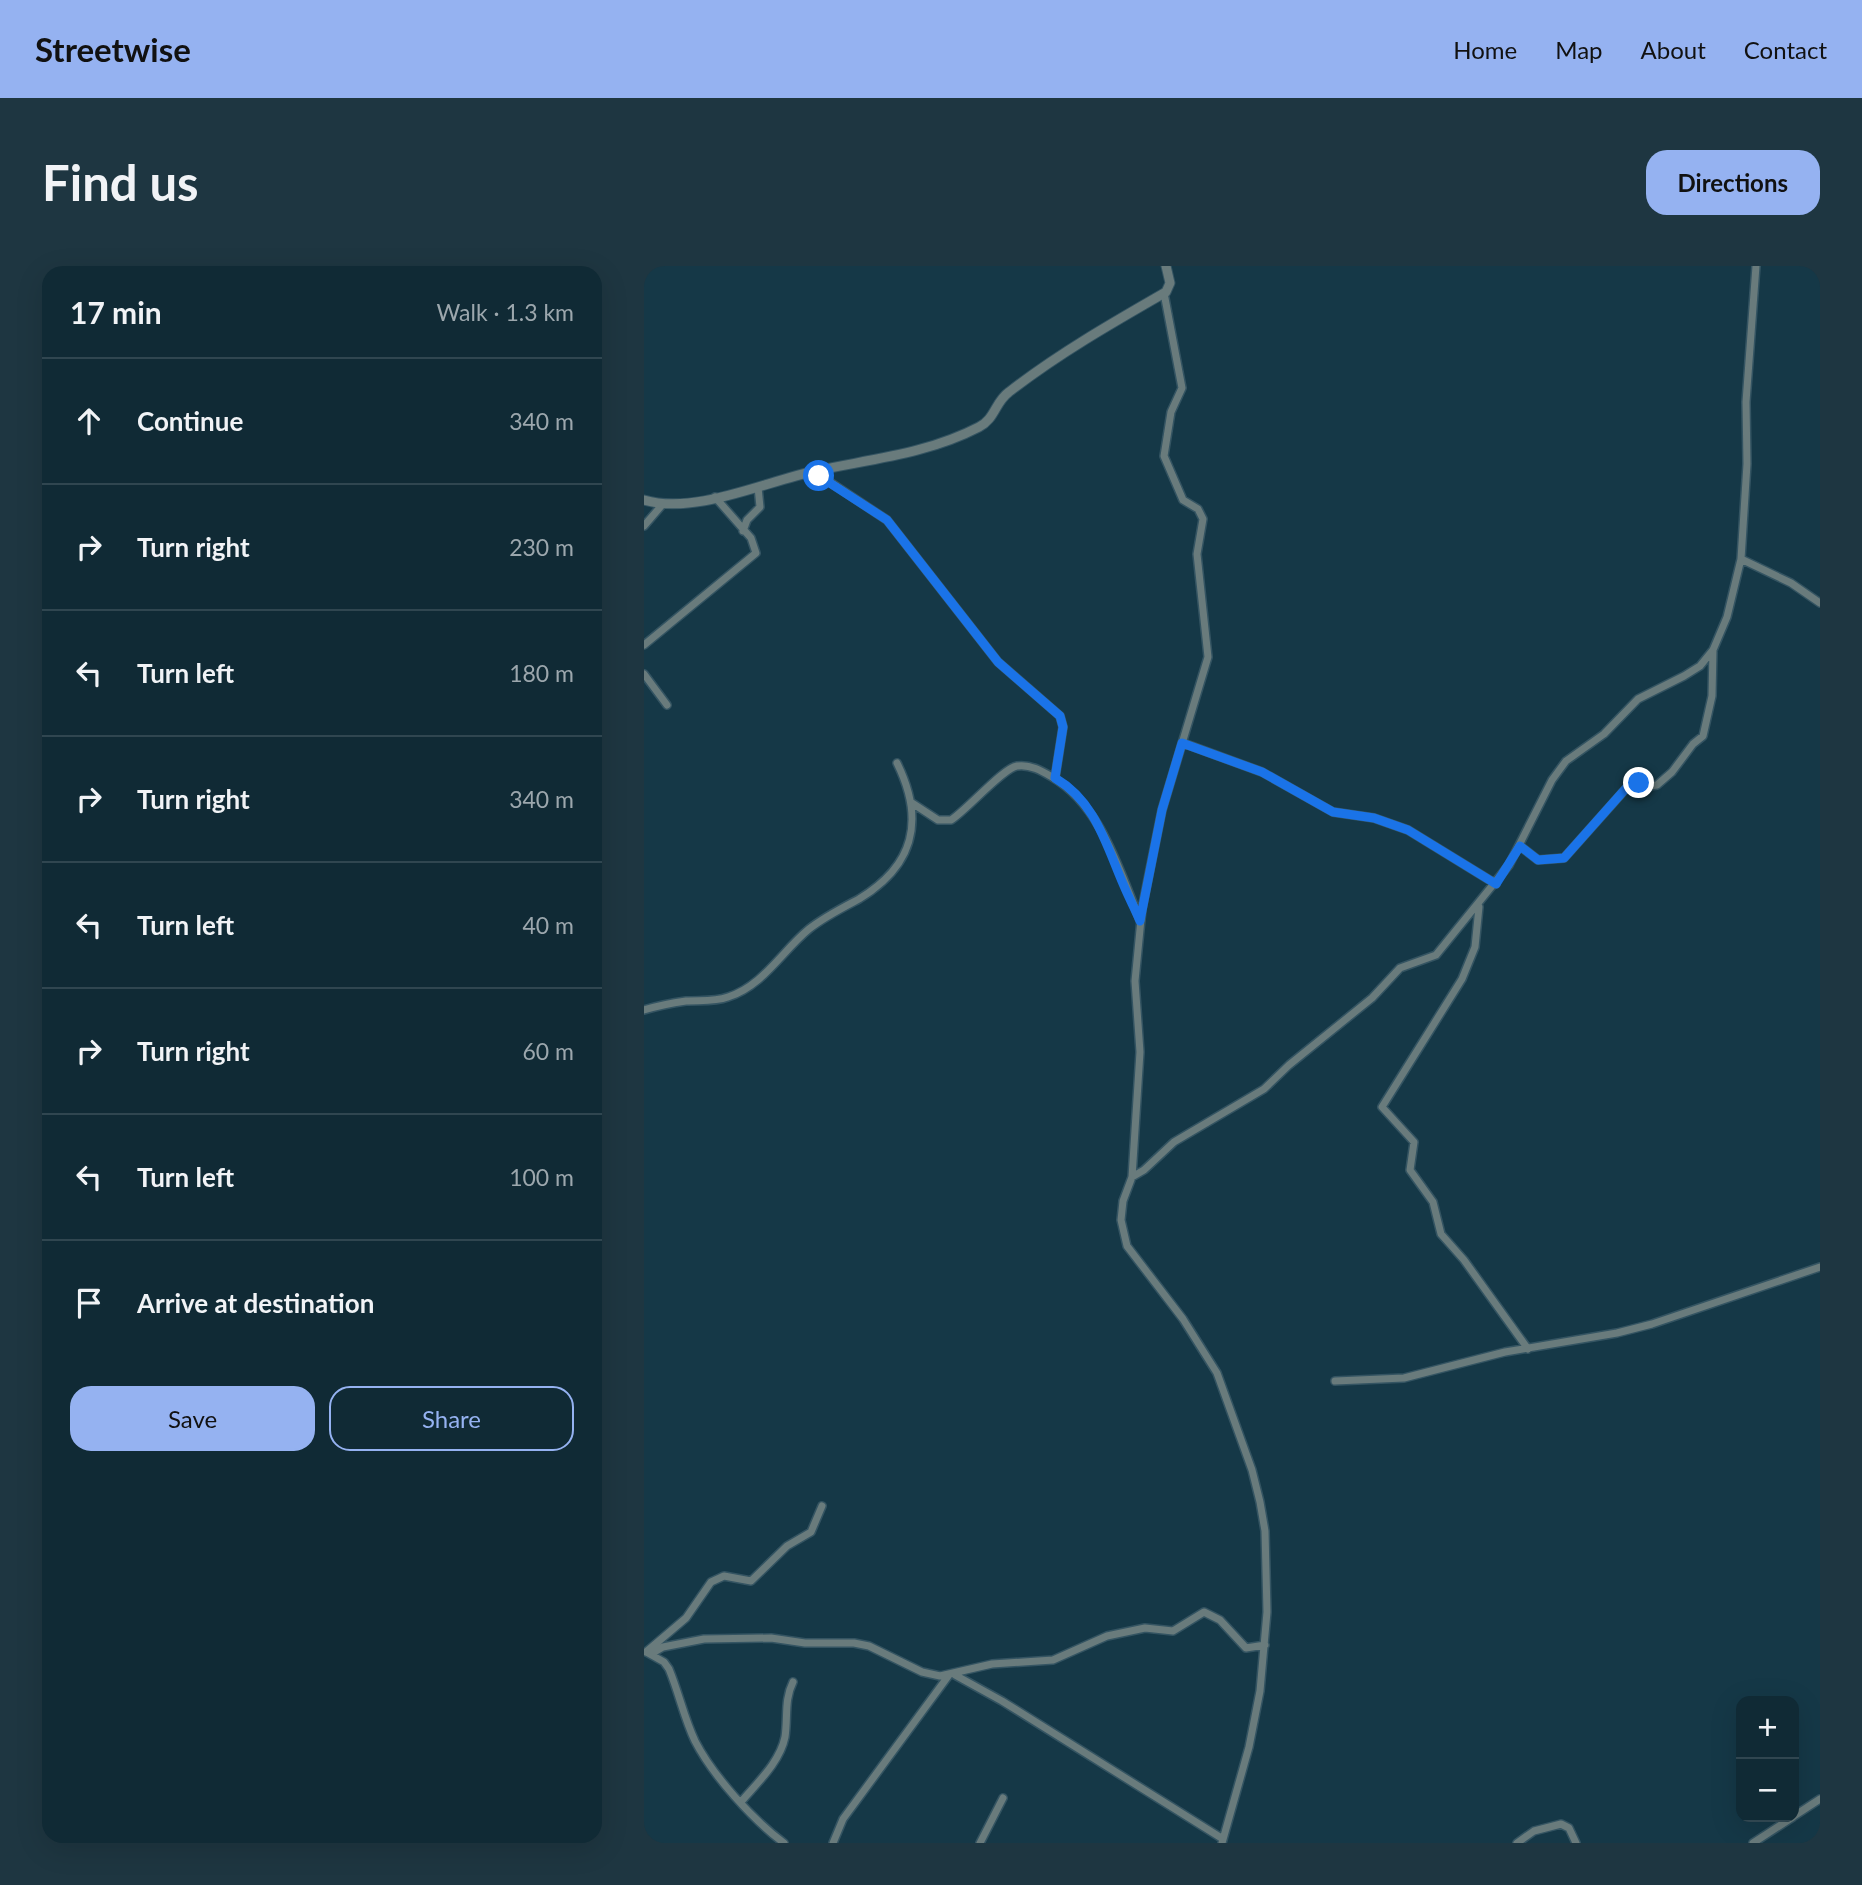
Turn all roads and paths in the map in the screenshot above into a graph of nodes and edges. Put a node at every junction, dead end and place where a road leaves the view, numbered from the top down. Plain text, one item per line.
1 (1167, 266) edge
2 (1756, 266) edge
3 (1164, 293) junction
4 (813, 471) junction
5 (758, 487) junction
6 (715, 497) junction
7 (644, 500) edge
8 (662, 505) junction
9 (644, 526) edge
10 (743, 531) junction
11 (1741, 559) junction
12 (1820, 603) edge
13 (644, 645) edge
14 (1713, 650) junction
15 (644, 674) edge
16 (667, 705) dead end
17 (1182, 743) junction
18 (897, 763) dead end
19 (1055, 778) junction
20 (912, 803) junction
21 (1520, 846) junction
22 (1496, 884) junction
23 (1479, 906) junction
24 (1140, 921) junction
25 (644, 1010) edge
26 (1132, 1177) junction
27 (1820, 1267) edge
28 (1528, 1349) junction
29 (1335, 1381) dead end
30 (822, 1506) dead end
31 (1265, 1645) junction
32 (647, 1653) edge
33 (952, 1675) junction
34 (793, 1682) dead end
35 (1003, 1798) dead end
36 (1820, 1799) edge
37 (741, 1802) junction
38 (1799, 1812) edge
39 (1784, 1822) edge
40 (766, 1830) junction
41 (1222, 1841) edge
42 (771, 1843) edge
43 (784, 1843) edge
44 (833, 1843) edge
45 (981, 1843) edge
46 (1517, 1843) edge
47 (1576, 1843) edge
48 (1753, 1843) edge

1 - 3 street
2 - 11 street
3 - 4 street
3 - 17 street
4 - 5 street
4 - 19 street
5 - 6 street
5 - 10 street
6 - 8 street
6 - 10 street
7 - 8 street
8 - 9 street
10 - 13 street
11 - 12 street
11 - 14 street
14 - 21 street
14 - 21 street
15 - 16 street
17 - 22 street
17 - 24 street
18 - 20 street
19 - 20 street
19 - 24 street
20 - 25 street
21 - 22 street
22 - 23 street
23 - 26 street
23 - 28 street
24 - 26 street
26 - 31 street
27 - 28 street
28 - 29 street
30 - 32 street
31 - 33 street
31 - 41 street
32 - 33 street
32 - 37 street
33 - 41 street
33 - 44 street
34 - 37 street
35 - 45 street
36 - 38 street
37 - 40 street
39 - 48 street
40 - 42 street
40 - 43 street
46 - 47 street

